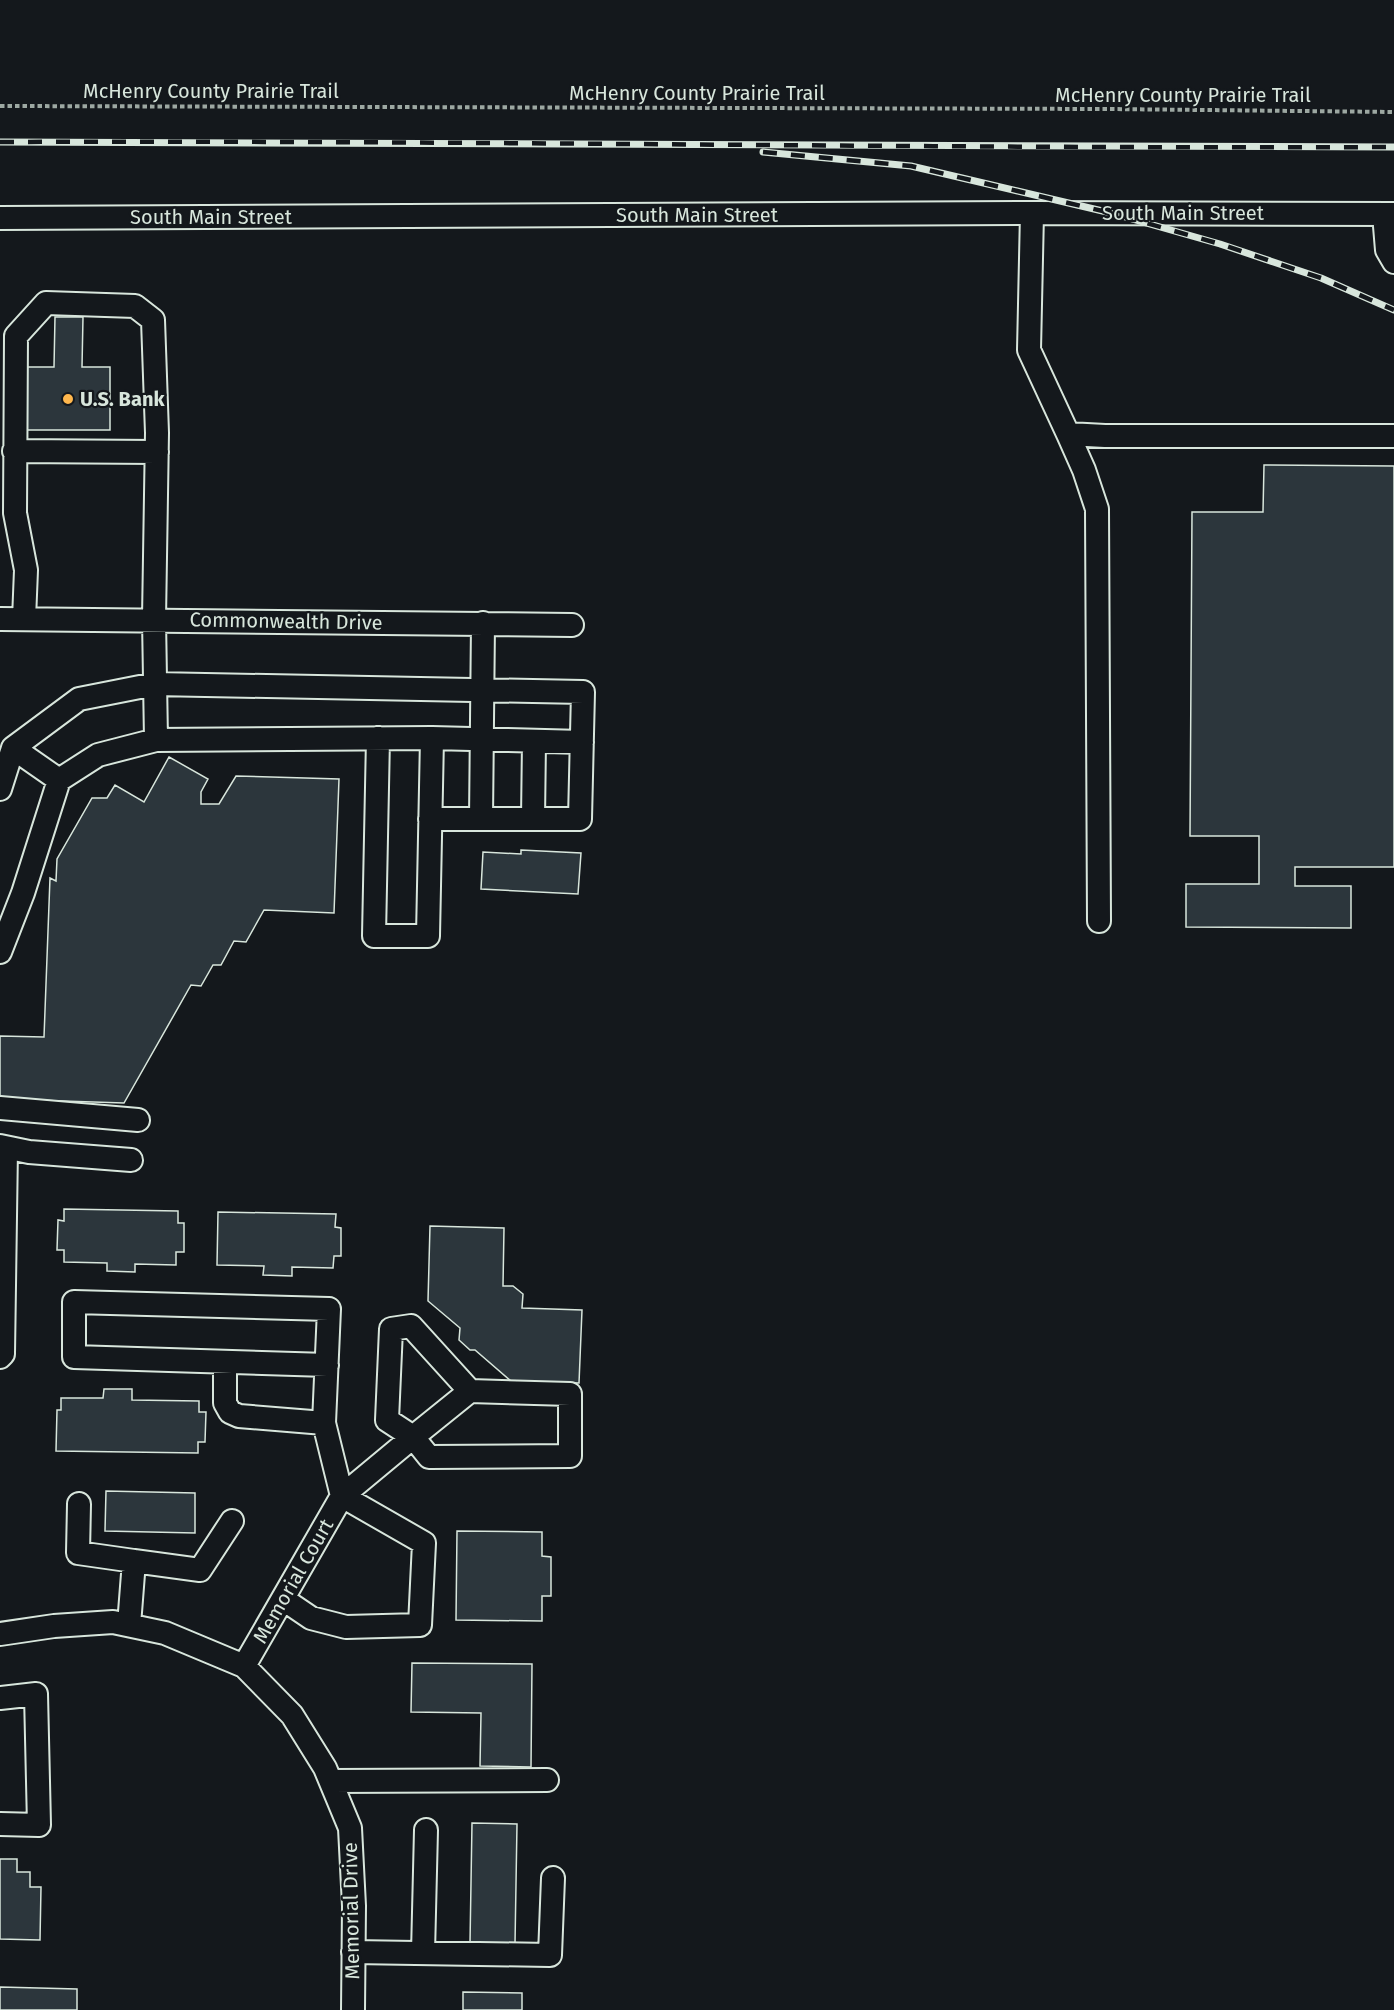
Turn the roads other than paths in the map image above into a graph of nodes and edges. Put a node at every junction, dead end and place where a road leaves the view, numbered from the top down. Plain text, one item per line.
1 (1032, 213) junction
2 (1389, 214) edge
3 (0, 218) edge
4 (1394, 262) edge
5 (1068, 434) junction
6 (1394, 436) edge
7 (14, 451) junction
8 (157, 452) junction
9 (0, 619) edge
10 (24, 619) junction
11 (154, 619) junction
12 (483, 623) junction
13 (572, 625) dead end
14 (155, 684) junction
15 (483, 689) junction
16 (378, 738) junction
17 (432, 738) junction
18 (483, 739) junction
19 (156, 740) junction
20 (534, 741) junction
21 (582, 742) junction
22 (13, 748) junction
23 (59, 780) junction
24 (0, 789) edge
25 (430, 819) junction
26 (481, 819) junction
27 (533, 819) junction
28 (1099, 921) dead end
29 (0, 952) edge
30 (0, 1108) edge
31 (138, 1120) dead end
32 (3, 1147) edge
33 (131, 1160) dead end
34 (0, 1357) edge
35 (225, 1362) junction
36 (327, 1365) junction
37 (470, 1391) junction
38 (324, 1423) junction
39 (413, 1437) junction
40 (342, 1496) junction
41 (79, 1504) dead end
42 (232, 1521) dead end
43 (134, 1561) junction
44 (283, 1599) junction
45 (129, 1625) junction
46 (0, 1634) edge
47 (244, 1666) junction
48 (0, 1698) edge
49 (547, 1780) dead end
50 (331, 1781) junction
51 (0, 1824) edge
52 (426, 1830) dead end
53 (553, 1878) dead end
54 (353, 1952) junction
55 (423, 1953) junction
56 (353, 2010) edge

1 - 2 street, South Main Street
1 - 3 street, South Main Street
1 - 5 street
2 - 4 street
5 - 6 street
5 - 28 street
7 - 8 street
7 - 8 street
7 - 10 street
8 - 11 street
9 - 10 street, Commonwealth Drive
10 - 11 street, Commonwealth Drive
11 - 12 street, Commonwealth Drive
11 - 14 street
12 - 13 street, Commonwealth Drive
12 - 15 street
14 - 15 street
14 - 19 street
14 - 22 street
15 - 18 street
15 - 21 street
16 - 17 street
16 - 19 street
16 - 25 street
17 - 18 street
17 - 25 street
18 - 20 street
18 - 26 street
19 - 23 street
20 - 21 street
20 - 27 street
21 - 27 street
22 - 23 street
22 - 24 street
23 - 29 street
25 - 26 street
26 - 27 street
30 - 31 street
32 - 33 street
32 - 34 street
35 - 36 street
35 - 36 street
35 - 38 street
36 - 38 street
37 - 39 street
37 - 39 street
37 - 39 street
38 - 40 street
39 - 40 street
40 - 44 street, Memorial Court
40 - 44 street
41 - 43 street
42 - 43 street
43 - 45 street
44 - 47 street, Memorial Court
45 - 46 street, Memorial Drive
45 - 47 street, Memorial Drive
47 - 50 street, Memorial Drive
48 - 51 street
49 - 50 street
50 - 54 street, Memorial Drive
52 - 55 street
53 - 55 street
54 - 55 street
54 - 56 street, Memorial Drive

